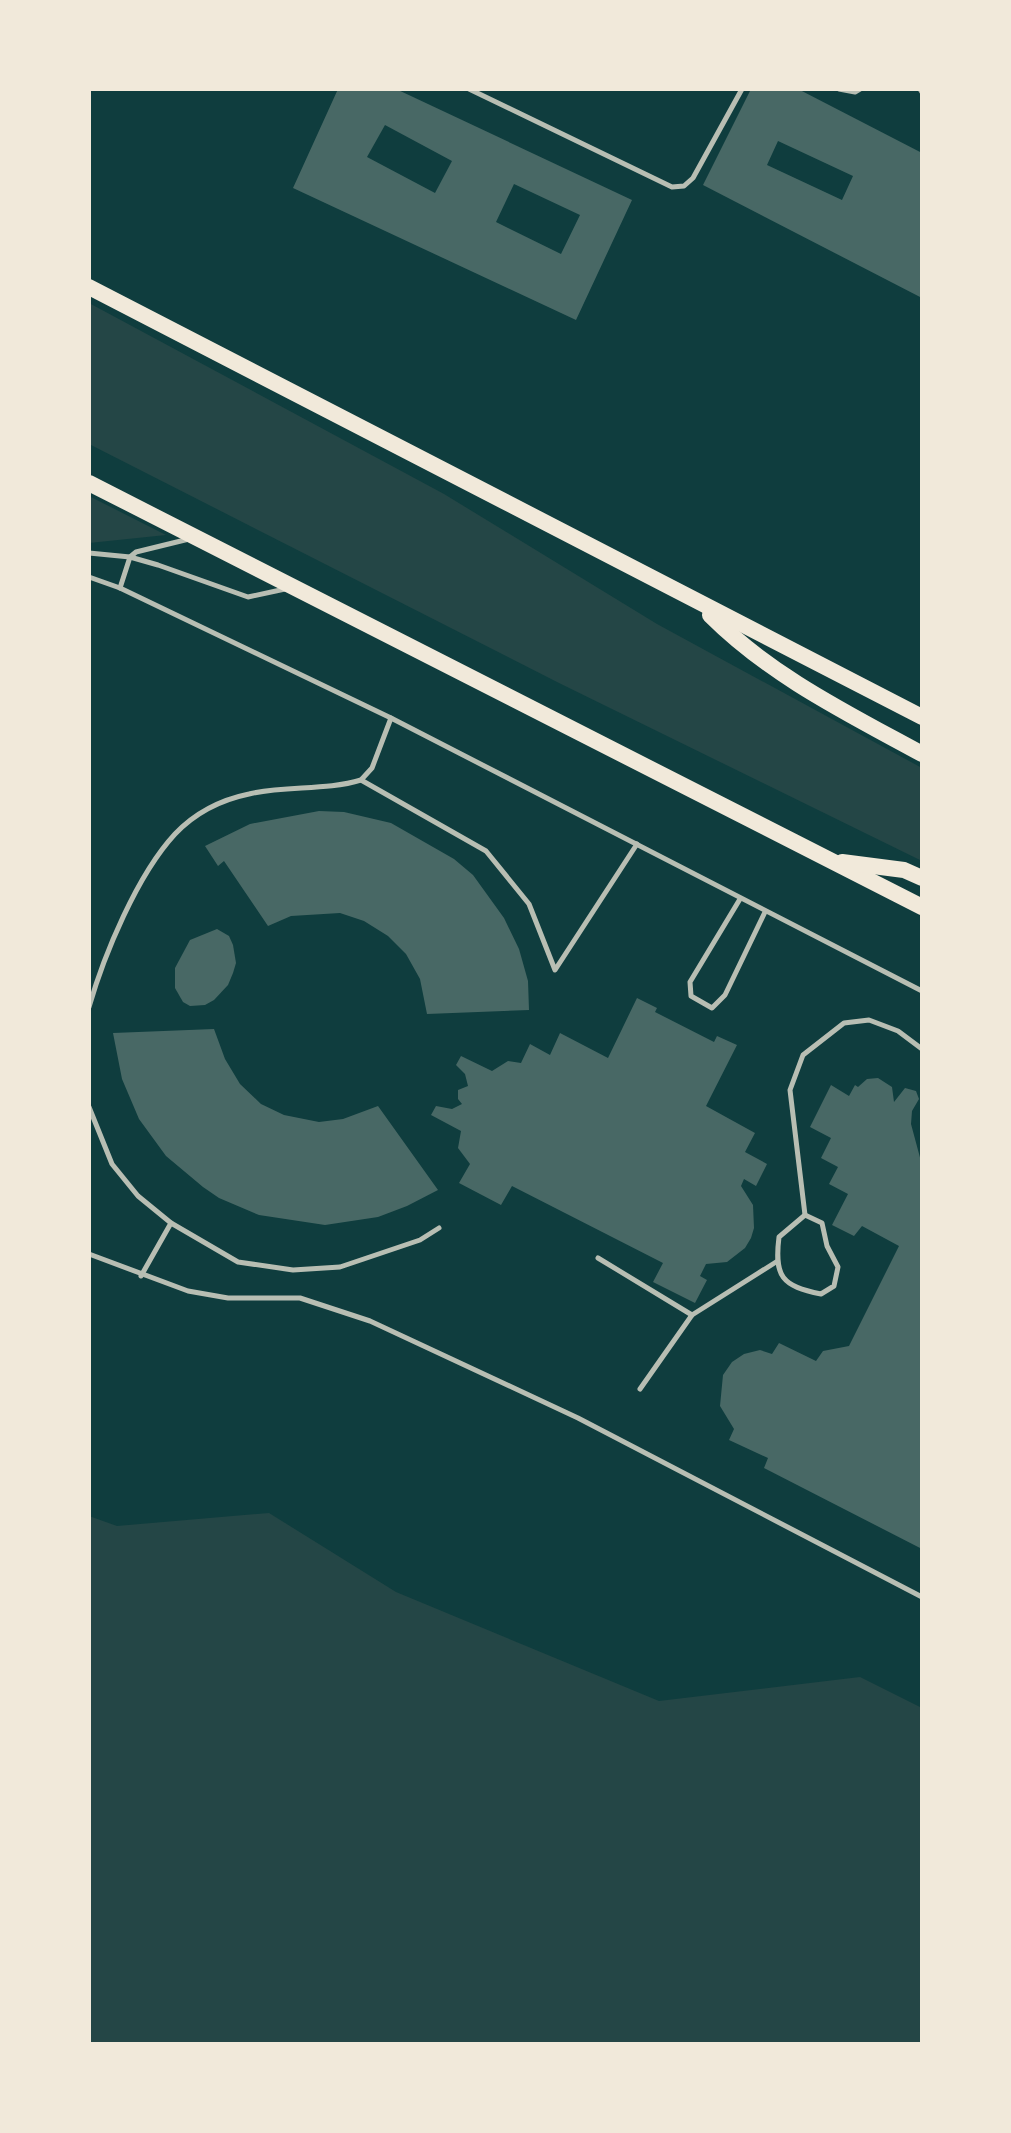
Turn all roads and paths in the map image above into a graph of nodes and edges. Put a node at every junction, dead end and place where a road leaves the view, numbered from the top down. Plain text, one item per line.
1 (469, 89) edge
2 (742, 89) edge
3 (839, 89) edge
4 (860, 89) edge
5 (89, 287) edge
6 (89, 483) edge
7 (195, 537) junction
8 (89, 553) edge
9 (130, 557) junction
10 (89, 577) edge
11 (292, 586) junction
12 (120, 588) junction
13 (698, 604) junction
14 (922, 717) edge
15 (391, 718) junction
16 (922, 754) edge
17 (361, 780) junction
18 (636, 844) junction
19 (828, 860) junction
20 (922, 878) edge
21 (740, 899) junction
22 (922, 907) edge
23 (765, 912) junction
24 (922, 991) edge
25 (89, 1007) edge
26 (922, 1049) edge
27 (89, 1107) edge
28 (806, 1215) junction
29 (171, 1223) junction
30 (439, 1228) dead end
31 (89, 1254) edge
32 (598, 1258) dead end
33 (776, 1262) junction
34 (141, 1276) junction
35 (692, 1315) junction
36 (640, 1389) dead end
37 (922, 1597) edge

1 - 2 lane
3 - 4 lane
5 - 13 main road
6 - 7 main road
7 - 9 lane
7 - 11 main road
8 - 9 lane
9 - 11 lane
9 - 12 lane
10 - 12 lane
11 - 19 main road
12 - 15 lane
13 - 14 main road
13 - 16 main road
15 - 17 lane
15 - 18 lane
17 - 18 lane
17 - 25 lane
18 - 21 lane
19 - 20 main road
19 - 22 main road
21 - 23 lane
21 - 23 lane
23 - 24 lane
26 - 28 lane
27 - 29 lane
28 - 33 lane
28 - 33 lane
29 - 30 lane
29 - 34 lane
31 - 34 lane
32 - 35 lane
33 - 35 lane
34 - 37 lane
35 - 36 lane

